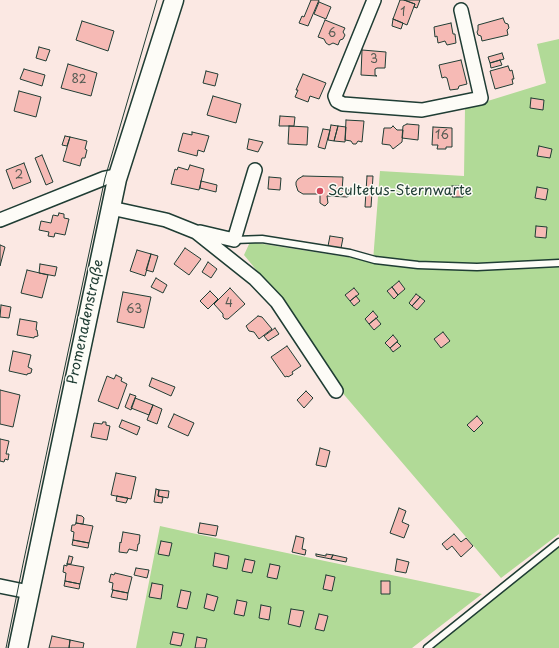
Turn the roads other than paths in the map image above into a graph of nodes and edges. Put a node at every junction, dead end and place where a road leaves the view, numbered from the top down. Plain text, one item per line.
1 (174, 0) edge
2 (374, 0) edge
3 (461, 10) dead end
4 (255, 170) dead end
5 (117, 179) junction
6 (111, 208) junction
7 (0, 220) edge
8 (196, 232) junction
9 (234, 240) junction
10 (559, 263) edge
11 (336, 391) dead end
12 (559, 542) edge
13 (0, 586) edge
14 (29, 592) junction
15 (18, 648) edge
16 (427, 648) edge

1 - 5 main road, Promenadenstraße
2 - 3 street
4 - 9 street
5 - 6 main road, Promenadenstraße
5 - 7 street
6 - 8 street
6 - 14 main road, Promenadenstraße
8 - 9 street
8 - 11 street
9 - 10 lane
12 - 16 lane
13 - 14 street
14 - 15 main road, Promenadenstraße

